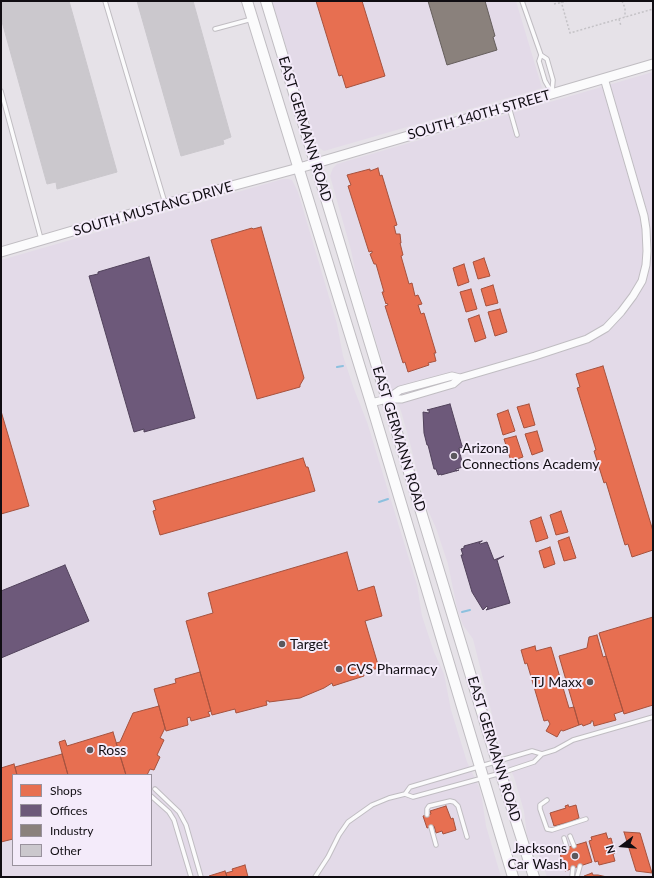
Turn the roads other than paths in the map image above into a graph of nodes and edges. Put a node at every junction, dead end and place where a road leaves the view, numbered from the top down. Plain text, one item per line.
1 (105, 1) edge
2 (247, 1) edge
3 (266, 1) edge
4 (522, 1) edge
5 (253, 19) junction
6 (215, 29) dead end
7 (541, 55) junction
8 (653, 64) edge
9 (604, 78) junction
10 (1, 91) edge
11 (552, 93) junction
12 (509, 106) junction
13 (517, 135) dead end
14 (306, 166) junction
15 (165, 204) junction
16 (42, 240) junction
17 (1, 252) edge
18 (387, 399) junction
19 (371, 403) junction
20 (653, 717) edge
21 (542, 754) junction
22 (497, 762) junction
23 (480, 767) junction
24 (500, 773) junction
25 (483, 778) junction
26 (154, 789) dead end
27 (405, 794) junction
28 (152, 797) edge
29 (547, 800) dead end
30 (427, 815) dead end
31 (586, 819) dead end
32 (431, 827) dead end
33 (467, 836) dead end
34 (570, 836) dead end
35 (564, 838) dead end
36 (436, 846) dead end
37 (574, 846) dead end
38 (567, 848) dead end
39 (580, 866) dead end
40 (573, 868) dead end
41 (191, 877) edge
42 (201, 877) edge
43 (316, 877) edge
44 (513, 877) edge
45 (534, 877) edge
46 (572, 877) edge
47 (577, 877) edge

1 - 15 lane
2 - 5 main road, EAST GERMANN ROAD
3 - 14 main road, EAST GERMANN ROAD
4 - 7 lane
5 - 6 lane
5 - 14 main road, EAST GERMANN ROAD
7 - 11 lane
7 - 11 lane
8 - 9 street, SOUTH 140TH STREET
9 - 11 street, SOUTH 140TH STREET
9 - 18 street
10 - 16 lane
11 - 12 street, SOUTH 140TH STREET
12 - 13 lane
12 - 14 street, SOUTH 140TH STREET
14 - 15 street, SOUTH MUSTANG DRIVE
14 - 18 main road, EAST GERMANN ROAD
14 - 19 main road, EAST GERMANN ROAD
15 - 16 street, SOUTH MUSTANG DRIVE
16 - 17 street, SOUTH MUSTANG DRIVE
18 - 19 street
18 - 22 main road, EAST GERMANN ROAD
19 - 23 main road, EAST GERMANN ROAD
20 - 21 lane
21 - 22 lane
21 - 24 lane
22 - 23 lane
22 - 24 main road, EAST GERMANN ROAD
23 - 25 main road, EAST GERMANN ROAD
23 - 27 lane
24 - 25 lane
24 - 45 main road, EAST GERMANN ROAD
25 - 27 lane
25 - 44 main road, EAST GERMANN ROAD
26 - 42 lane
27 - 43 lane
28 - 41 lane
29 - 31 lane
30 - 33 lane
32 - 36 lane
34 - 37 lane
35 - 38 lane
39 - 47 lane
40 - 46 lane

